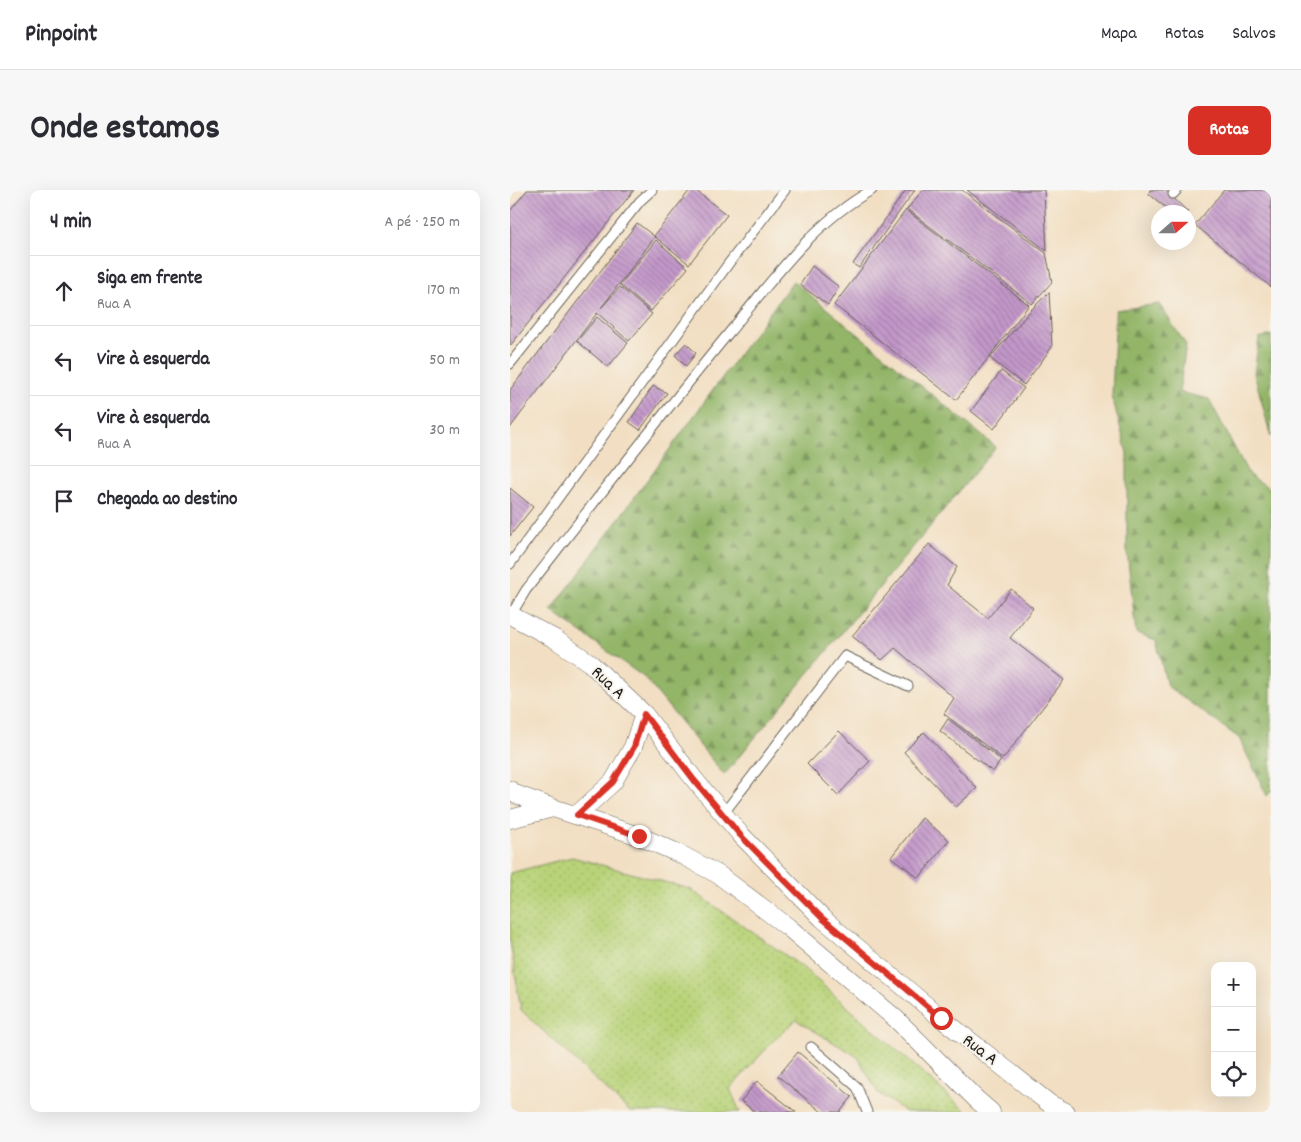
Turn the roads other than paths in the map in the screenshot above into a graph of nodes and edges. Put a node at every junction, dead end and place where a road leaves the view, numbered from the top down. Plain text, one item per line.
1 (652, 190) edge
2 (785, 190) edge
3 (872, 190) edge
4 (510, 364) edge
5 (510, 564) edge
6 (511, 615) edge
7 (908, 686) dead end
8 (644, 714) junction
9 (510, 790) edge
10 (553, 808) junction
11 (723, 814) junction
12 (577, 815) junction
13 (510, 820) edge
14 (811, 1047) dead end
15 (867, 1112) edge
16 (991, 1112) edge
17 (1066, 1112) edge

1 - 4 lane
2 - 5 lane
3 - 6 lane
6 - 8 street, Rua A
7 - 11 lane
8 - 11 street, Rua A
8 - 12 street
9 - 10 street, Rua A
10 - 12 street, Rua A
10 - 13 street
11 - 17 street, Rua A
12 - 16 street, Rua A
14 - 15 lane

